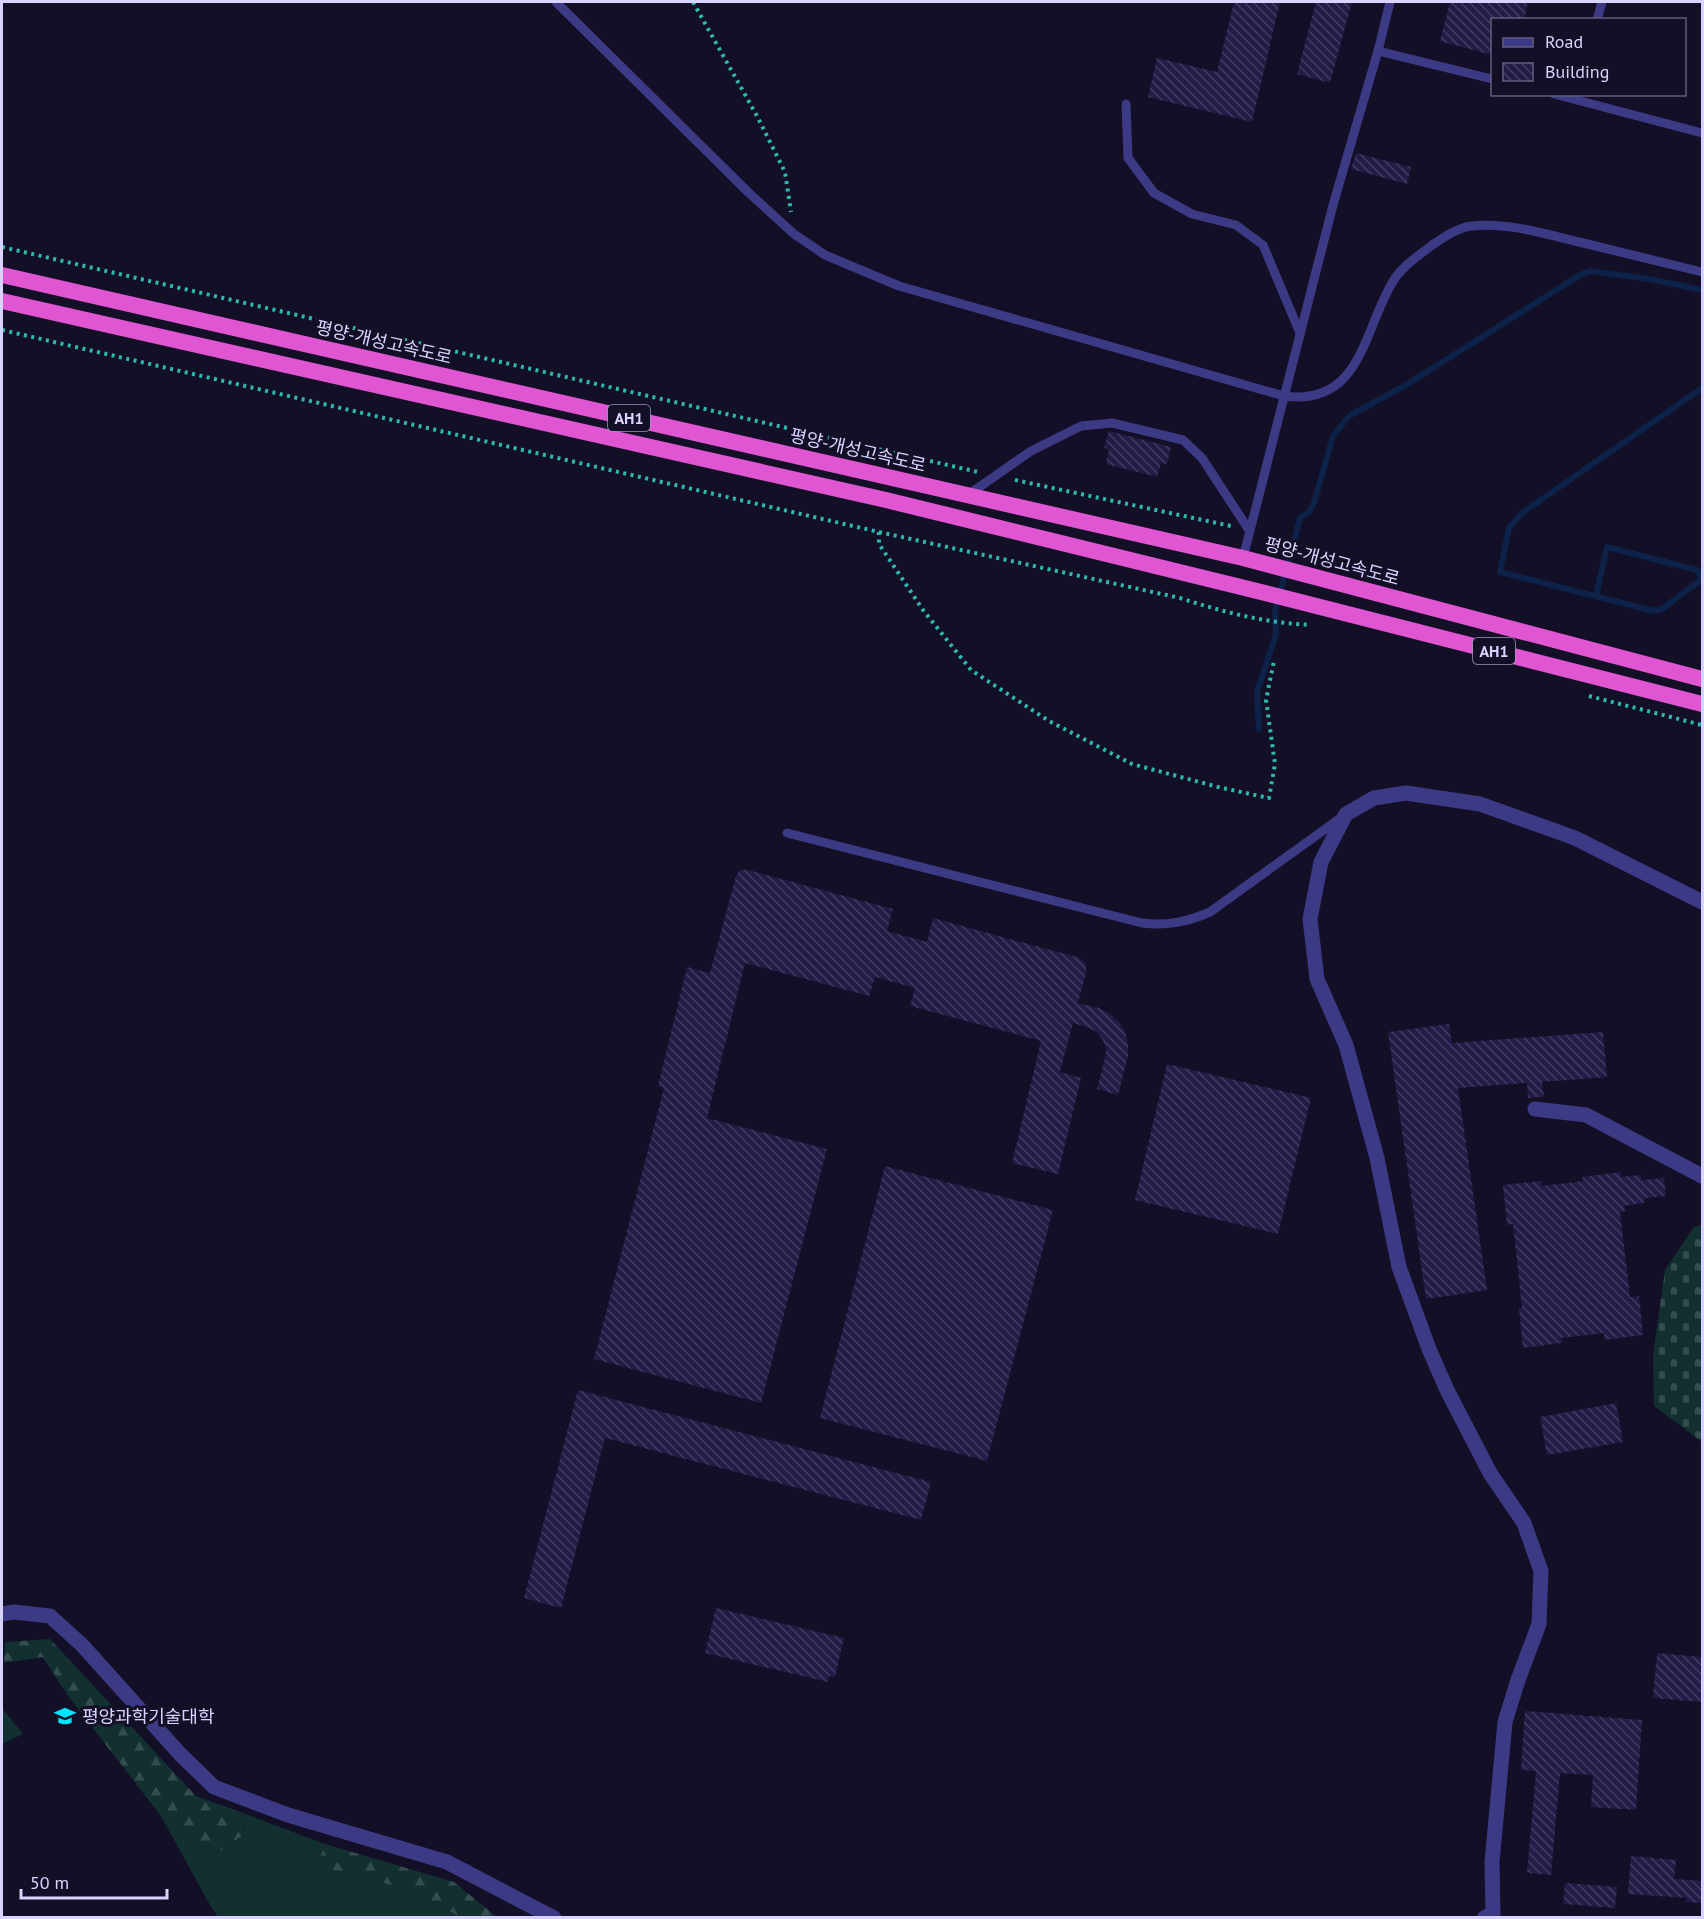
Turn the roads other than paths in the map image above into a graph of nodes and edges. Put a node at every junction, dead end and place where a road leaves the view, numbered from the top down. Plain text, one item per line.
1 (556, 2) edge
2 (1390, 2) edge
3 (1602, 2) edge
4 (1598, 18) edge
5 (1378, 51) junction
6 (1491, 79) edge
7 (1576, 97) edge
8 (1126, 104) dead end
9 (1702, 133) edge
10 (1702, 272) edge
11 (2, 275) edge
12 (2, 301) edge
13 (1300, 333) junction
14 (1284, 396) junction
15 (967, 495) junction
16 (1249, 530) junction
17 (1250, 560) junction
18 (1702, 679) edge
19 (1702, 704) edge
20 (1346, 814) junction
21 (787, 833) dead end
22 (1702, 902) edge
23 (1535, 1109) dead end
24 (1702, 1176) edge
25 (2, 1614) edge
26 (555, 1917) edge
27 (1484, 1917) edge

1 - 14 lane
2 - 5 lane
3 - 4 lane
5 - 6 lane
5 - 13 lane
7 - 9 lane
8 - 13 lane
10 - 14 lane
11 - 15 highway, 평양-개성고속도로 / AH1
12 - 19 highway, AH1
13 - 14 lane
14 - 16 lane
15 - 16 lane
15 - 17 highway, 평양-개성고속도로 / AH1
16 - 17 lane
17 - 18 highway, 평양-개성고속도로 / AH1
20 - 21 lane
20 - 22 street
20 - 27 street
23 - 24 street
25 - 26 street

